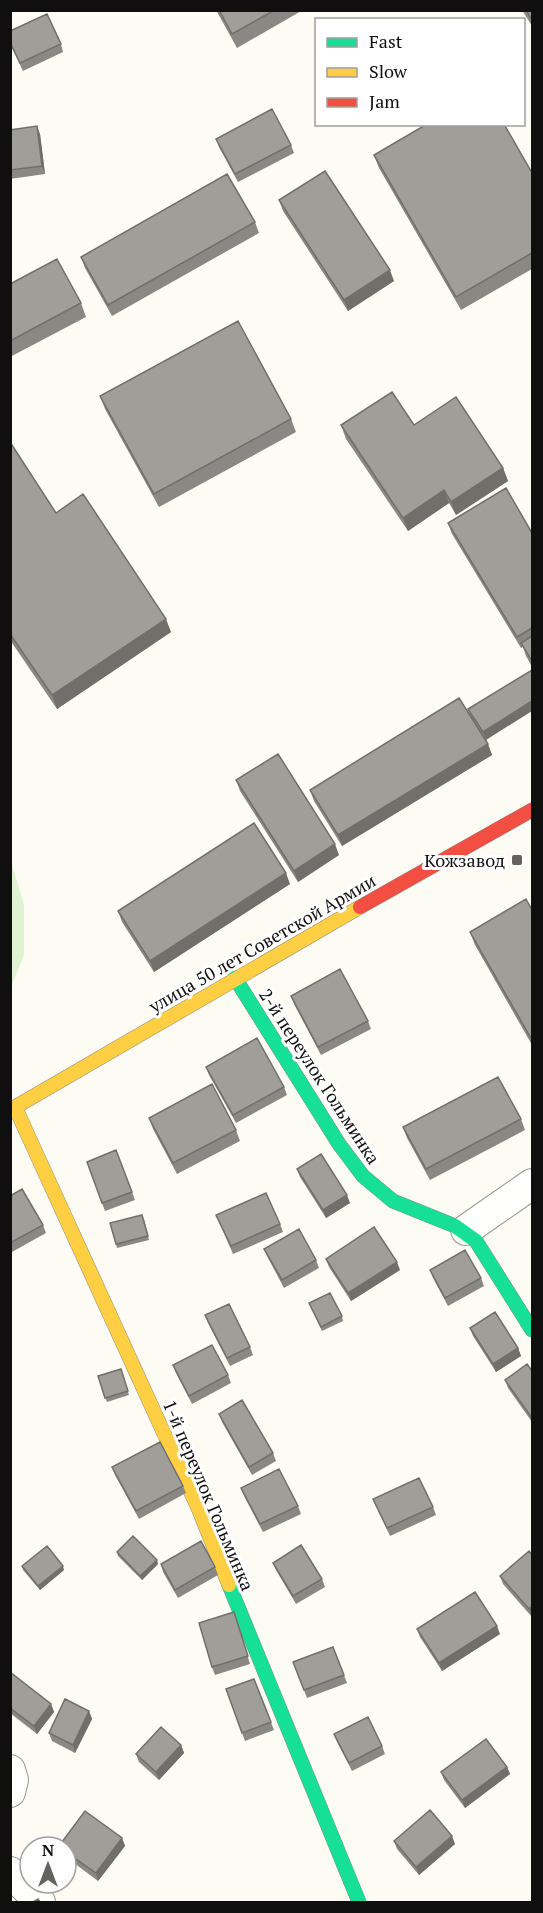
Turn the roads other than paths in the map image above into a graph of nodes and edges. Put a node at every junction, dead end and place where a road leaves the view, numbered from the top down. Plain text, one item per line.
1 (532, 810) edge
2 (235, 978) junction
3 (13, 1108) edge
4 (532, 1184) edge
5 (466, 1230) junction
6 (532, 1330) edge
7 (10, 1770) edge
8 (10, 1792) edge
9 (10, 1872) edge
10 (40, 1902) edge
11 (359, 1902) edge

1 - 2 street, улица 50 лет Советской Армии
2 - 3 street, улица 50 лет Советской Армии
2 - 5 street, 2-й переулок Гольминка
3 - 11 street, 1-й переулок Гольминка
4 - 5 street
5 - 6 street
7 - 8 street
9 - 10 street

